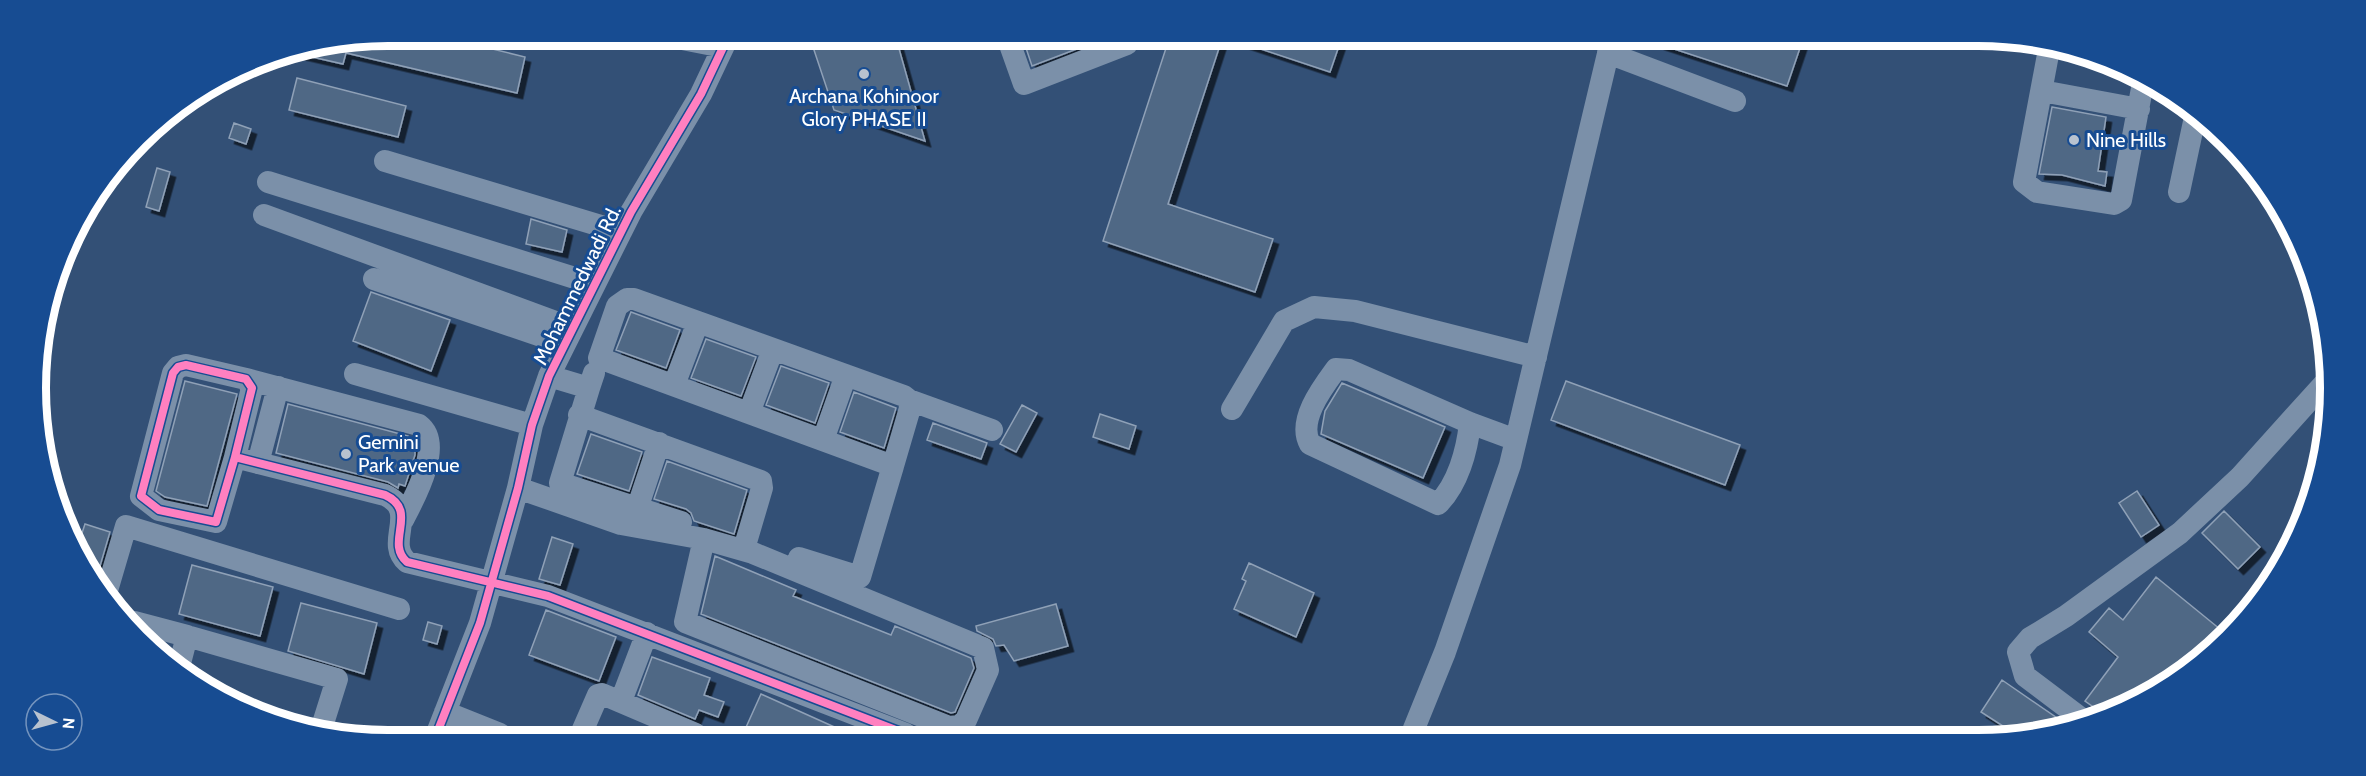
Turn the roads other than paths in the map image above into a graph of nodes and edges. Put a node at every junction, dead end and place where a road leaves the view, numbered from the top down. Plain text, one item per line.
1 (724, 46) edge
2 (1010, 46) edge
3 (1122, 46) edge
4 (1609, 47) edge
5 (2048, 54) edge
6 (2142, 89) edge
7 (2042, 91) junction
8 (1735, 101) dead end
9 (2139, 110) junction
10 (2194, 123) edge
11 (385, 161) dead end
12 (268, 182) dead end
13 (2179, 192) dead end
14 (264, 215) dead end
15 (621, 232) junction
16 (374, 279) dead end
17 (594, 284) junction
18 (698, 322) junction
19 (568, 336) junction
20 (773, 349) junction
21 (1536, 357) junction
22 (607, 361) junction
23 (355, 374) dead end
24 (846, 375) junction
25 (549, 376) junction
26 (246, 379) junction
27 (674, 385) junction
28 (278, 387) junction
29 (589, 388) junction
30 (2320, 388) edge
31 (909, 400) junction
32 (1232, 410) dead end
33 (749, 413) junction
34 (586, 418) junction
35 (1470, 423) junction
36 (532, 425) junction
37 (992, 430) dead end
38 (823, 440) junction
39 (1516, 441) junction
40 (659, 443) junction
41 (235, 458) junction
42 (258, 463) junction
43 (893, 466) junction
44 (518, 488) junction
45 (637, 509) junction
46 (403, 520) junction
47 (704, 539) junction
48 (746, 542) junction
49 (492, 580) junction
50 (109, 585) edge
51 (399, 609) dead end
52 (142, 624) edge
53 (647, 633) junction
54 (187, 636) junction
55 (181, 660) edge
56 (621, 701) junction
57 (445, 712) junction
58 (2076, 715) edge
59 (323, 723) edge
60 (438, 730) edge
61 (490, 730) edge
62 (583, 730) edge
63 (687, 730) edge
64 (896, 730) edge
65 (1414, 730) edge

1 - 15 street, Mohammedwadi Rd.
2 - 3 street
4 - 8 street
4 - 21 street
5 - 7 street
6 - 9 street
7 - 9 street
7 - 9 street
10 - 13 street
11 - 15 street
12 - 17 street
14 - 19 street
15 - 17 street, Mohammedwadi Rd.
16 - 19 street
17 - 19 street, Mohammedwadi Rd.
18 - 20 street
18 - 22 street
18 - 27 street
19 - 25 street, Mohammedwadi Rd.
20 - 24 street
20 - 33 street
21 - 32 street
21 - 39 street
22 - 27 street
22 - 29 street
22 - 34 street
23 - 36 street
24 - 31 street
24 - 38 street
25 - 29 street
25 - 36 street, Mohammedwadi Rd.
26 - 28 street
26 - 41 street
26 - 41 street
27 - 33 street
28 - 42 street
28 - 46 street
29 - 34 street
30 - 58 street
31 - 37 street
31 - 43 street
33 - 38 street
34 - 40 street
34 - 45 street
35 - 35 street
35 - 39 street
36 - 44 street, Mohammedwadi Rd.
38 - 43 street
39 - 65 street
40 - 45 street
40 - 48 street
41 - 42 street
42 - 46 street
43 - 48 street
44 - 47 street
44 - 49 street, Mohammedwadi Rd.
45 - 48 street
46 - 49 street
47 - 47 street
49 - 53 street
49 - 57 street, Mohammedwadi Rd.
50 - 51 street
52 - 54 street
53 - 56 street
53 - 64 street
54 - 55 street
54 - 59 street
56 - 62 street
56 - 63 street
57 - 60 street, Mohammedwadi Rd.
57 - 61 street

